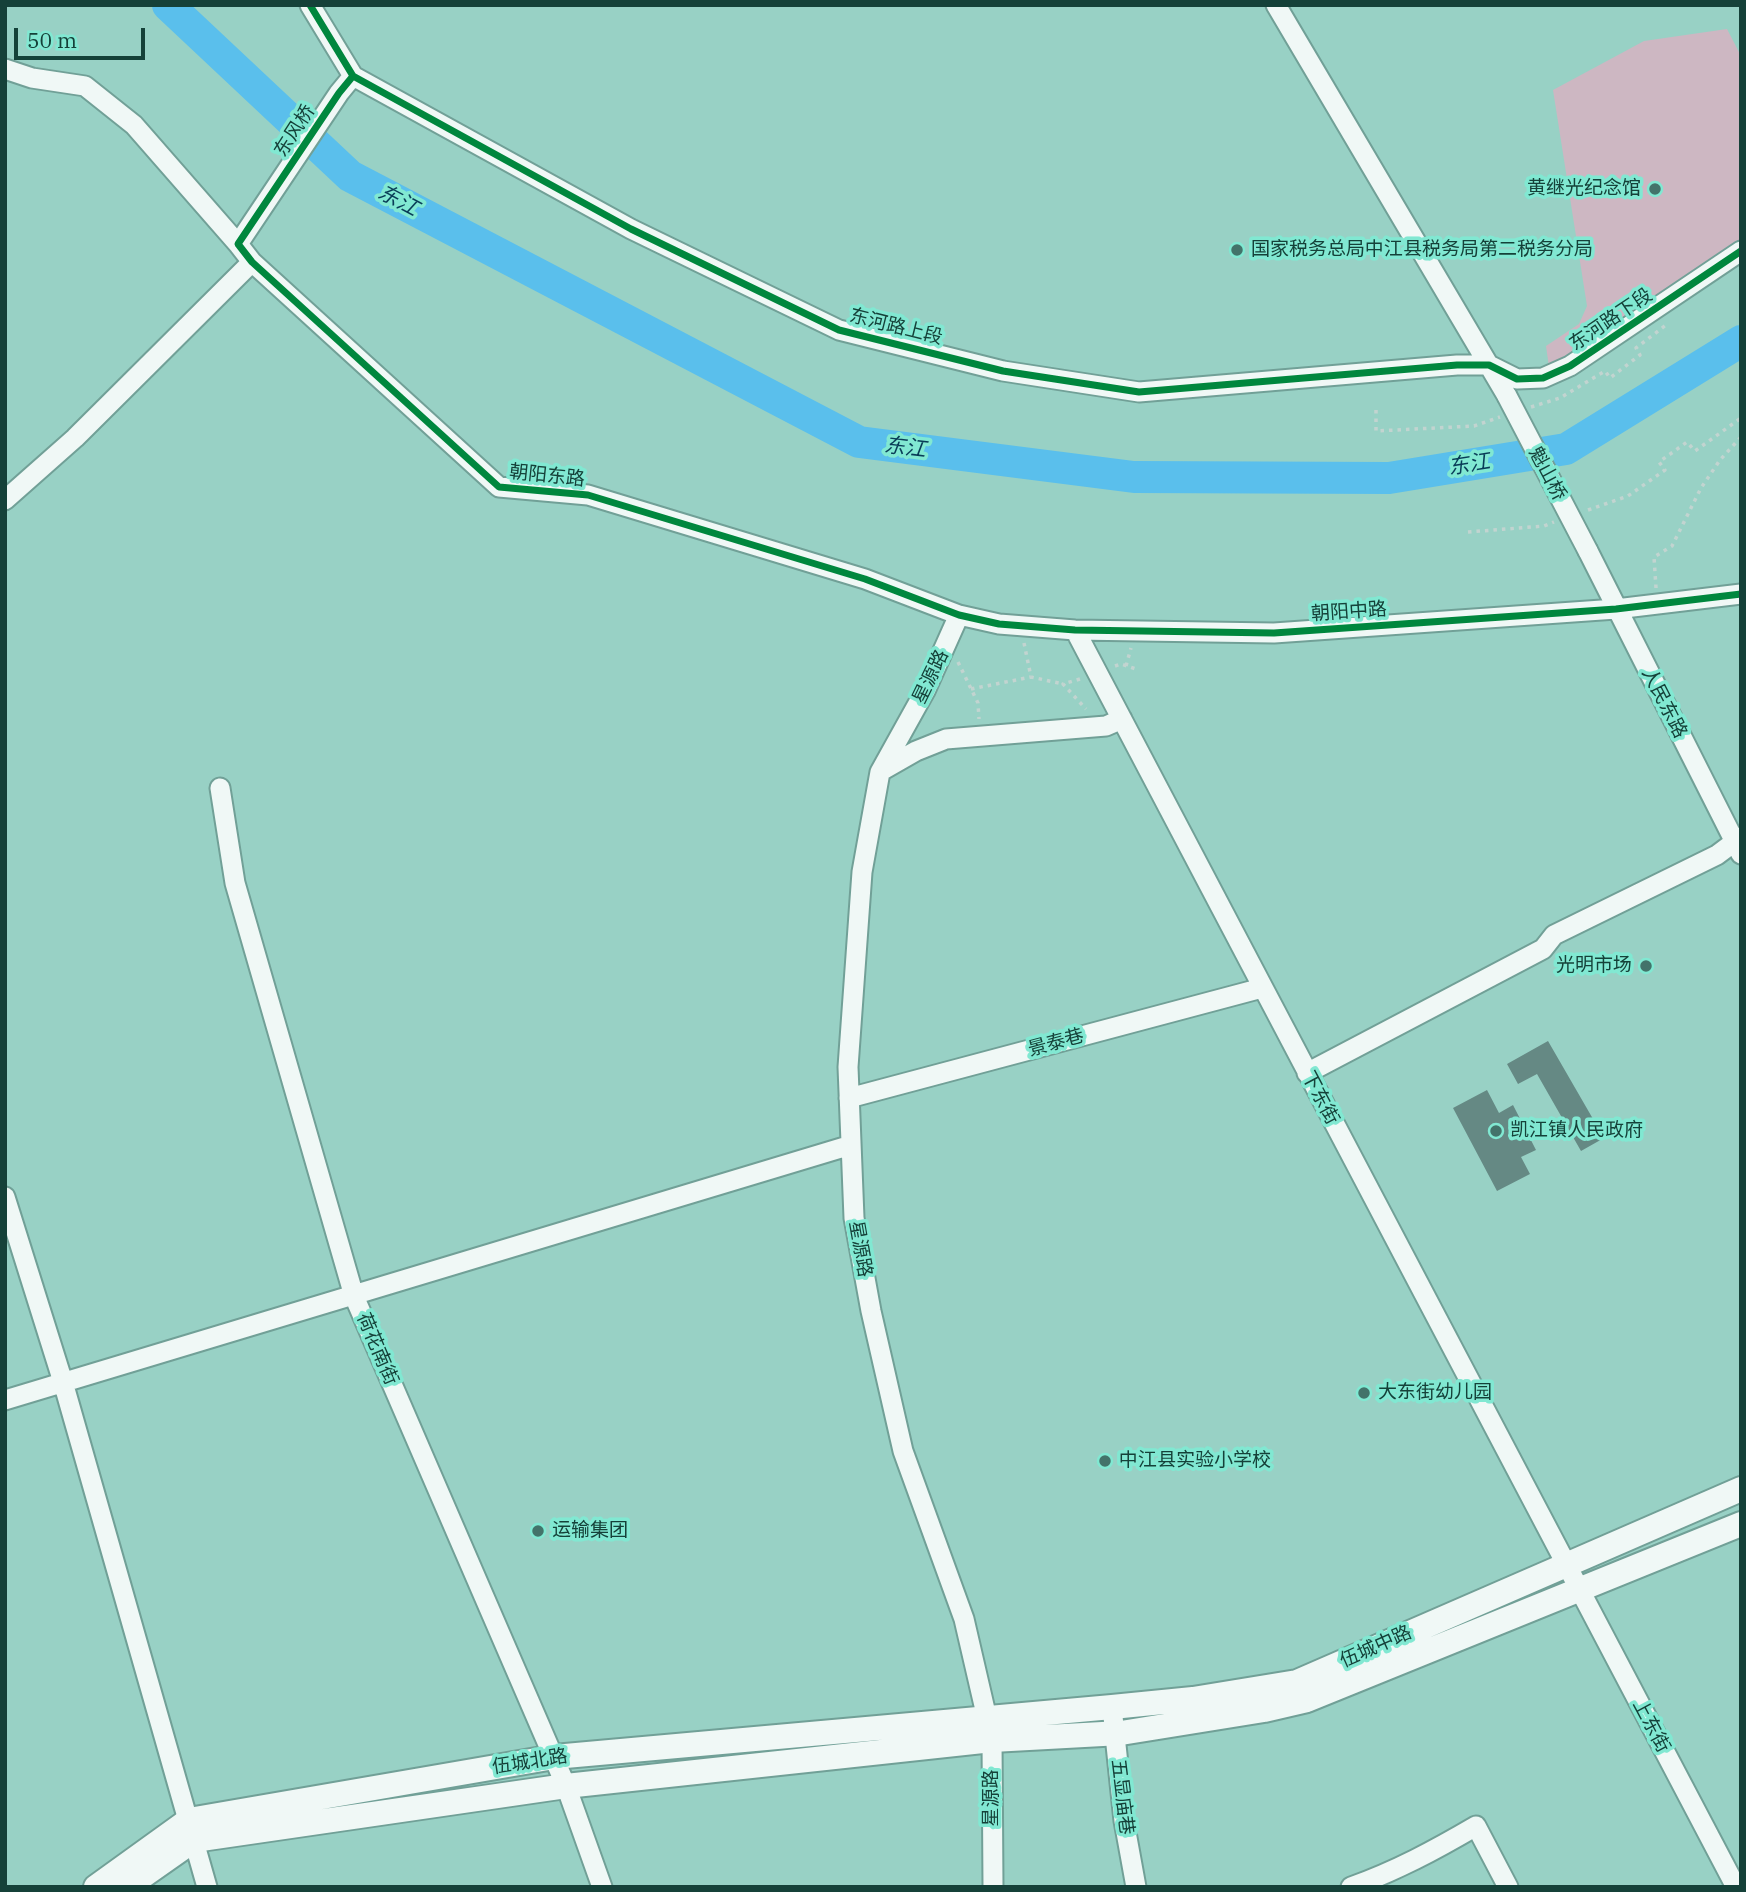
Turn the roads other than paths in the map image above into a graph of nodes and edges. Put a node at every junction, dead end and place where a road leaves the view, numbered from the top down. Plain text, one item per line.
1 (310, 5) edge
2 (1276, 5) edge
3 (5, 69) edge
4 (353, 76) junction
5 (238, 244) junction
6 (1741, 251) edge
7 (252, 262) junction
8 (1489, 365) junction
9 (5, 500) edge
10 (1588, 551) joint
11 (1741, 594) edge
12 (1616, 609) junction
13 (959, 615) junction
14 (1075, 630) junction
15 (1122, 719) junction
16 (880, 772) junction
17 (220, 788) dead end
18 (1739, 844) edge
19 (1262, 988) junction
20 (1307, 1073) junction
21 (849, 1098) junction
22 (851, 1145) junction
23 (5, 1197) edge
24 (354, 1296) junction
25 (63, 1382) junction
26 (5, 1400) edge
27 (1741, 1489) edge
28 (1741, 1524) edge
29 (1565, 1565) junction
30 (1579, 1590) junction
31 (1112, 1707) junction
32 (990, 1730) junction
33 (1115, 1733) junction
34 (554, 1757) junction
35 (566, 1786) junction
36 (192, 1830) junction
37 (1361, 1885) edge
38 (96, 1887) edge
39 (127, 1887) edge
40 (207, 1887) edge
41 (602, 1887) edge
42 (993, 1887) edge
43 (1136, 1887) edge
44 (1508, 1887) edge
45 (1736, 1887) edge

1 - 4 street
2 - 8 street, 魁山桥
3 - 5 street, 朝阳东路
4 - 5 street, 东风桥
4 - 8 street, 东河路上段
5 - 7 street, 朝阳东路
6 - 8 street, 东河路下段
7 - 9 street
7 - 13 street, 朝阳东路
8 - 10 street, 魁山桥, bridge
10 - 12 street, 人民东路
11 - 12 street, 朝阳中路
12 - 14 street, 朝阳中路
12 - 18 street, 人民东路
13 - 14 street, 朝阳中路
13 - 16 street, 星源路
14 - 15 street, 下东街
15 - 16 street
15 - 19 street, 下东街
16 - 21 street, 星源路
17 - 24 street, 荷花南街
18 - 20 street
19 - 20 street, 下东街
19 - 21 street, 景泰巷
20 - 29 street, 下东街
21 - 22 street, 星源路
22 - 24 street
22 - 32 street, 星源路
23 - 25 street
24 - 25 street
24 - 34 street, 荷花南街
25 - 26 street
25 - 36 street
27 - 29 main road, 伍城中路
28 - 30 main road, 伍城中路
29 - 30 street, 上东街
29 - 31 main road, 伍城中路
30 - 33 main road, 伍城中路
30 - 45 street, 上东街
31 - 32 main road, 伍城中路
31 - 33 street, 五显庙巷
32 - 33 main road, 伍城中路
32 - 34 main road, 伍城北路
32 - 35 main road, 伍城北路
32 - 42 street, 星源路
33 - 43 street, 五显庙巷
34 - 35 street, 荷花南街
34 - 36 main road, 伍城北路
35 - 36 main road, 伍城北路
35 - 41 street, 荷花南街
36 - 38 main road, 伍城北路
36 - 39 main road, 伍城北路
36 - 40 street
37 - 44 street

